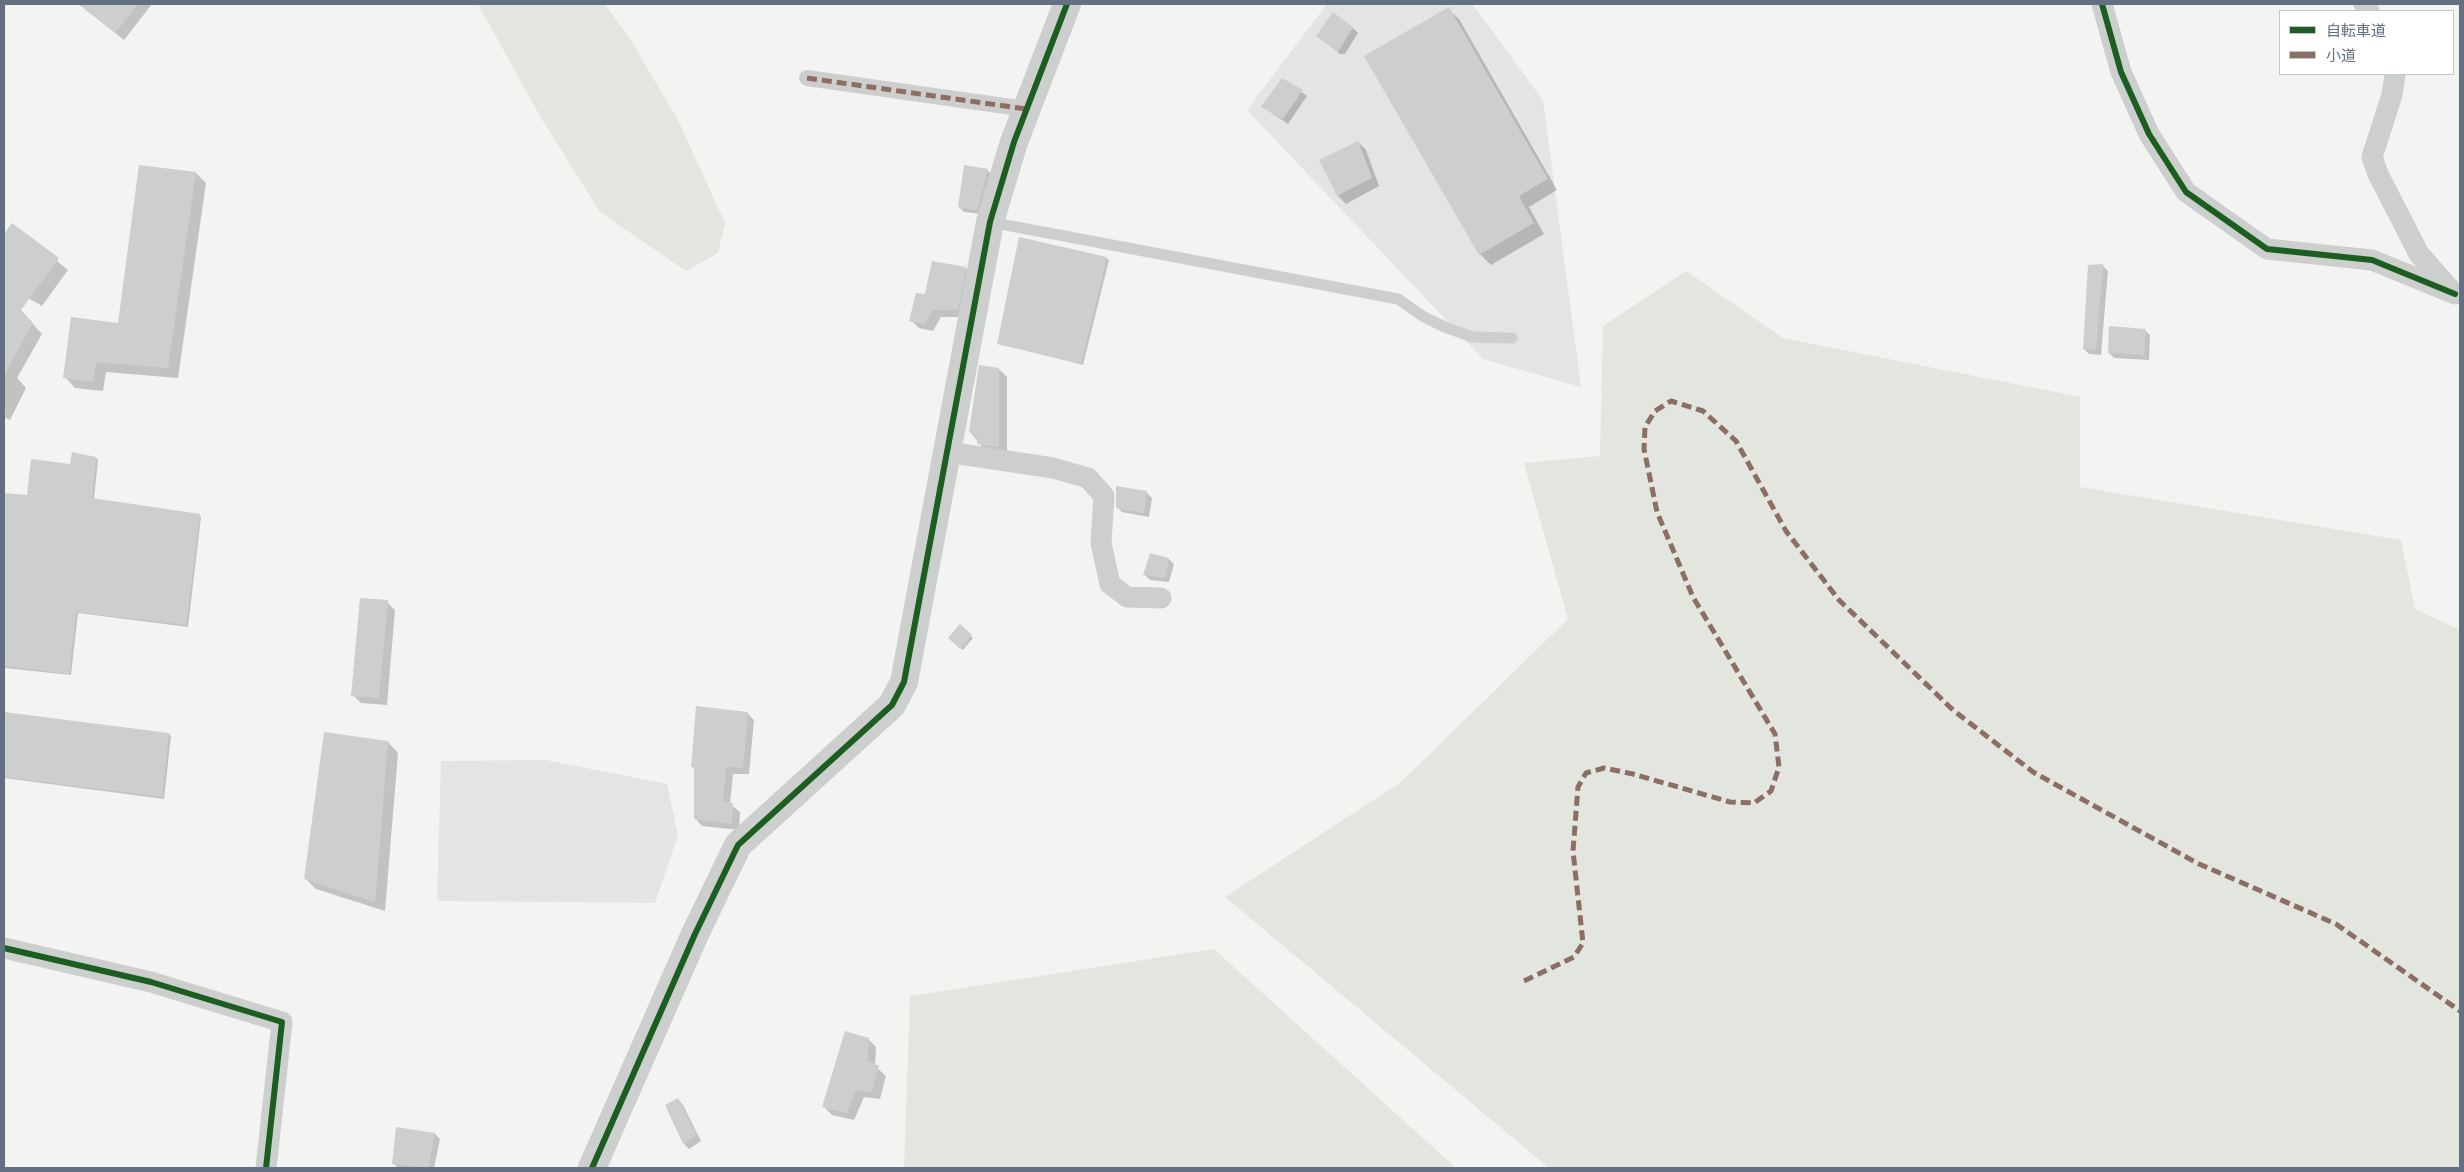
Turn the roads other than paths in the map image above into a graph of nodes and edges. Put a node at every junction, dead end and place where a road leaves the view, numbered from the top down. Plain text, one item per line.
1 (1067, 4) edge
2 (2102, 4) edge
3 (2395, 75) edge
4 (807, 78) dead end
5 (1026, 109) junction
6 (990, 222) junction
7 (2458, 301) edge
8 (1512, 338) dead end
9 (947, 452) junction
10 (1161, 598) dead end
11 (4, 948) edge
12 (266, 1168) edge
13 (592, 1168) edge

1 - 5 street
2 - 7 street
3 - 7 street
4 - 5 street
5 - 6 street
6 - 8 lane
6 - 9 street
9 - 10 street
9 - 13 street
11 - 12 street

